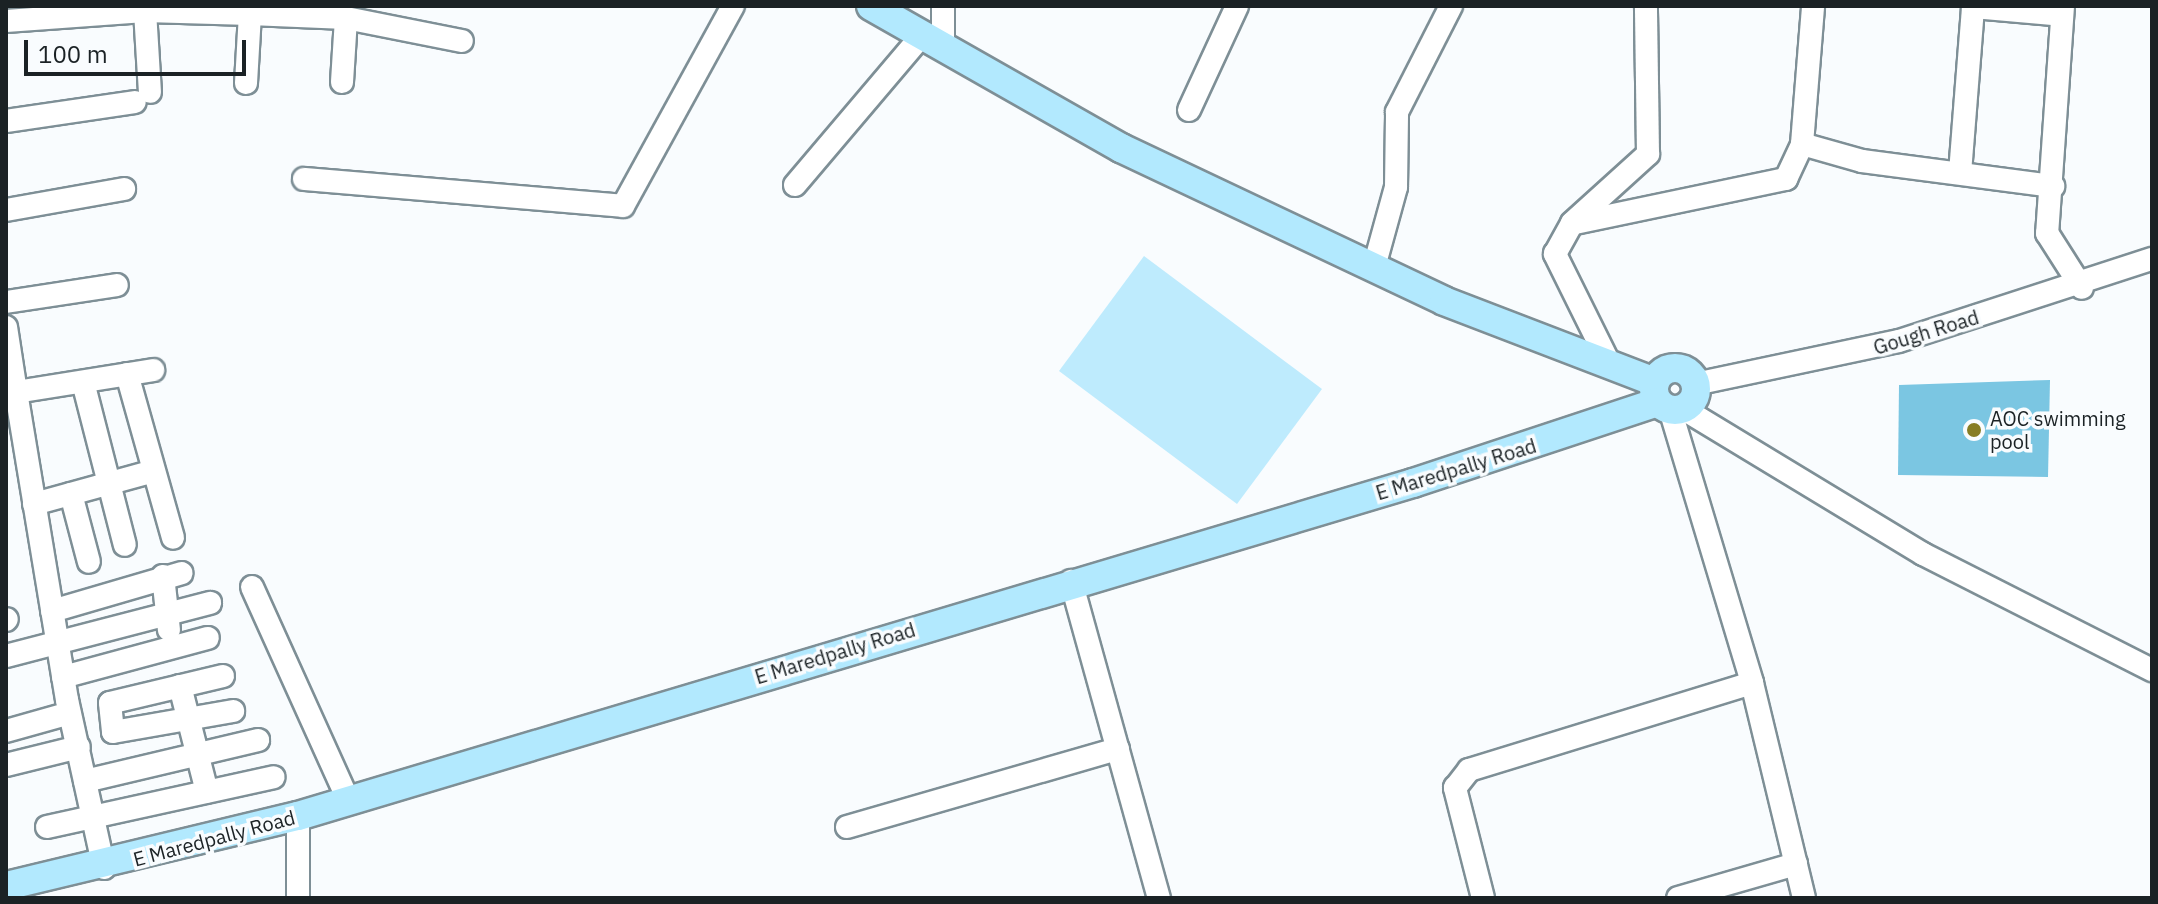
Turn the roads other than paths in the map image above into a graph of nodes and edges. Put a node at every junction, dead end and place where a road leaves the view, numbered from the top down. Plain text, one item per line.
1 (733, 6) edge
2 (871, 6) edge
3 (943, 6) edge
4 (1237, 6) edge
5 (1451, 6) edge
6 (1646, 6) edge
7 (1813, 6) edge
8 (1973, 6) edge
9 (145, 11) junction
10 (2062, 11) edge
11 (250, 14) junction
12 (346, 18) junction
13 (6, 21) edge
14 (462, 41) dead end
15 (932, 41) junction
16 (342, 82) dead end
17 (246, 83) dead end
18 (1189, 110) dead end
19 (6, 121) edge
20 (1802, 144) junction
21 (1960, 173) junction
22 (304, 179) dead end
23 (795, 185) dead end
24 (2053, 186) junction
25 (124, 189) dead end
26 (6, 210) edge
27 (1572, 223) junction
28 (2148, 266) edge
29 (1374, 267) junction
30 (117, 285) dead end
31 (2082, 288) junction
32 (6, 302) edge
33 (6, 327) edge
34 (1609, 363) junction
35 (153, 370) dead end
36 (127, 374) junction
37 (83, 382) junction
38 (11, 392) edge
39 (1672, 397) junction
40 (154, 471) junction
41 (109, 484) junction
42 (71, 494) junction
43 (34, 504) junction
44 (173, 538) dead end
45 (125, 545) dead end
46 (89, 562) dead end
47 (1071, 581) junction
48 (252, 587) dead end
49 (210, 603) dead end
50 (52, 611) junction
51 (166, 616) junction
52 (208, 638) dead end
53 (58, 645) junction
54 (172, 646) junction
55 (6, 656) edge
56 (2152, 670) edge
57 (223, 676) dead end
58 (63, 677) junction
59 (1752, 683) junction
60 (180, 686) junction
61 (233, 711) dead end
62 (70, 713) junction
63 (186, 724) junction
64 (6, 731) edge
65 (258, 740) dead end
66 (79, 747) junction
67 (1118, 749) junction
68 (195, 755) junction
69 (6, 765) edge
70 (274, 777) dead end
71 (85, 781) junction
72 (207, 792) junction
73 (348, 800) junction
74 (298, 816) junction
75 (93, 817) junction
76 (47, 827) dead end
77 (847, 827) dead end
78 (1796, 864) junction
79 (104, 868) junction
80 (6, 886) edge
81 (298, 898) edge
82 (1159, 898) edge
83 (1483, 898) edge
84 (1678, 898) edge
85 (1804, 898) edge

1 - 22 street
2 - 15 main road
3 - 15 street
4 - 18 street
5 - 29 street
6 - 27 street
7 - 20 street
8 - 10 street
8 - 21 street
9 - 11 street
9 - 13 street
9 - 19 street
10 - 24 street
11 - 12 street
11 - 17 street
12 - 14 street
12 - 16 street
15 - 23 street
15 - 29 main road
20 - 21 street
20 - 27 street
21 - 24 street
24 - 31 street
25 - 26 street
27 - 34 street
28 - 31 street, Gough Road
29 - 34 main road
30 - 32 street
31 - 39 street, Gough Road
33 - 38 street
34 - 39 main road
35 - 36 street
36 - 37 street
36 - 40 street
37 - 38 street
37 - 41 street
38 - 43 street
39 - 47 main road, E Maredpally Road
39 - 56 street
39 - 59 street
40 - 41 street
40 - 44 street
41 - 42 street
41 - 45 street
42 - 43 street
42 - 46 street
43 - 50 street
47 - 67 street
47 - 73 main road, E Maredpally Road
48 - 73 street
49 - 51 street
50 - 51 street
50 - 53 street
51 - 53 street
51 - 54 street
52 - 54 street
53 - 55 street
53 - 58 street
54 - 58 street
57 - 60 street
58 - 62 street
59 - 78 street
59 - 83 street
60 - 63 street
60 - 63 street
61 - 63 street
62 - 64 street
62 - 66 street
63 - 68 street
65 - 68 street
66 - 69 street
66 - 71 street
67 - 77 street
67 - 82 street
68 - 71 street
68 - 72 street
70 - 72 street
71 - 75 street
72 - 75 street
73 - 74 main road, E Maredpally Road
74 - 79 main road, E Maredpally Road
74 - 81 street
75 - 76 street
75 - 79 street
78 - 84 street
78 - 85 street
79 - 80 main road, E Maredpally Road

